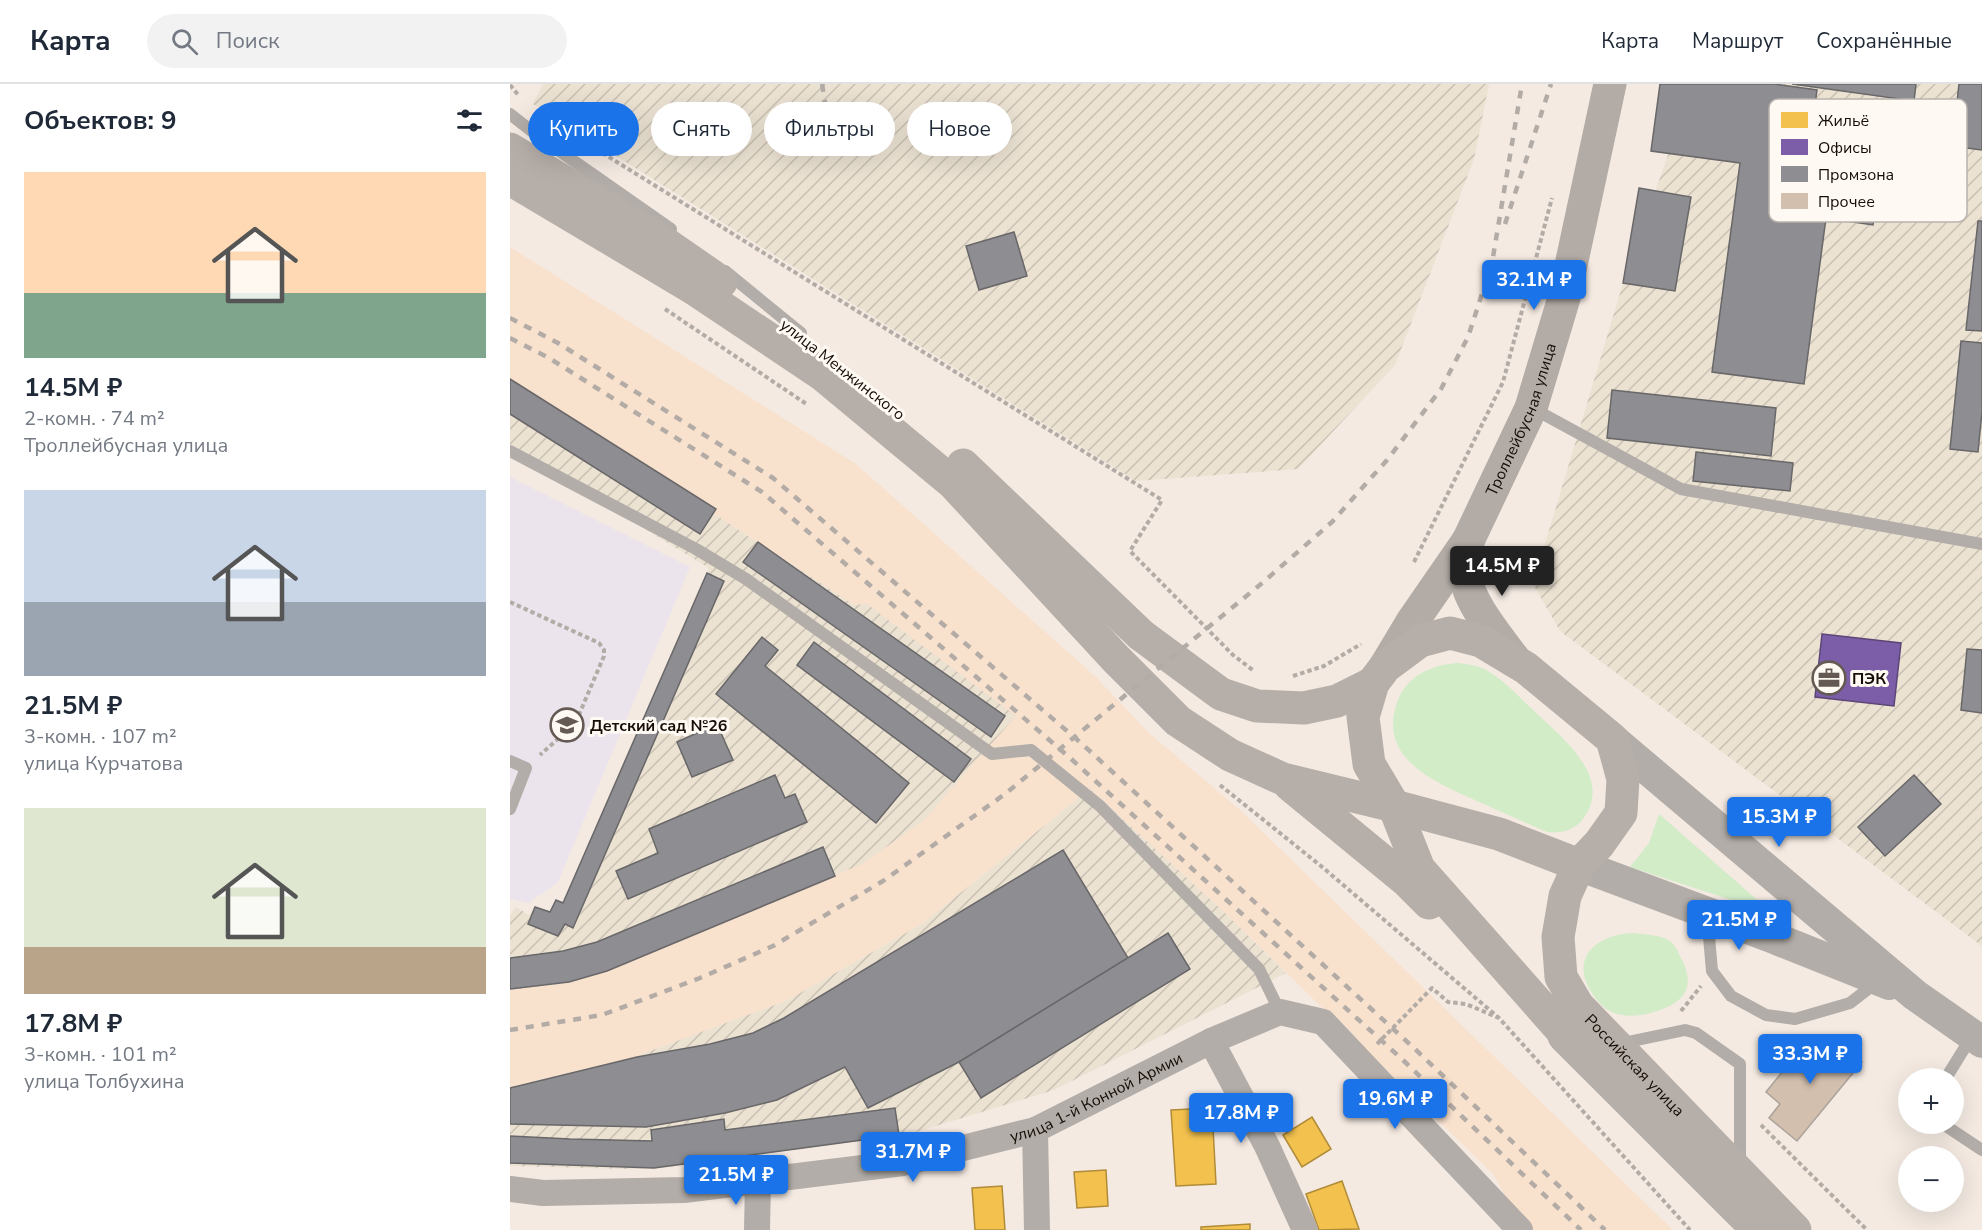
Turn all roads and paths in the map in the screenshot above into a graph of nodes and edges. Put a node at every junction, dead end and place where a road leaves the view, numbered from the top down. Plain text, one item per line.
1 (1610, 84) edge
2 (510, 85) edge
3 (525, 104) dead end
4 (510, 114) edge
5 (510, 149) edge
6 (607, 156) edge
7 (510, 179) edge
8 (1554, 189) dead end
9 (677, 233) dead end
10 (712, 261) dead end
11 (659, 306) dead end
12 (801, 333) junction
13 (813, 408) dead end
14 (1531, 408) junction
15 (510, 451) edge
16 (1468, 541) junction
17 (1982, 544) edge
18 (1411, 567) dead end
19 (510, 602) edge
20 (1365, 639) dead end
21 (1514, 659) junction
22 (1256, 672) dead end
23 (1379, 675) junction
24 (1290, 677) dead end
25 (1612, 739) junction
26 (510, 761) edge
27 (526, 768) junction
28 (1210, 778) dead end
29 (1283, 779) junction
30 (1394, 806) junction
31 (510, 809) edge
32 (1579, 865) junction
33 (1707, 913) junction
34 (1712, 971) junction
35 (1879, 980) junction
36 (1915, 995) junction
37 (1280, 1012) junction
38 (1499, 1018) junction
39 (1664, 1034) junction
40 (1977, 1039) edge
41 (1211, 1041) junction
42 (1616, 1044) junction
43 (1580, 1051) junction
44 (1359, 1061) junction
45 (1954, 1068) edge
46 (1741, 1105) junction
47 (1035, 1130) junction
48 (1957, 1134) edge
49 (1982, 1150) edge
50 (1740, 1172) junction
51 (758, 1182) junction
52 (510, 1189) edge
53 (757, 1230) edge
54 (1037, 1230) edge
55 (1305, 1230) edge
56 (1520, 1230) edge
57 (1690, 1230) edge
58 (1758, 1230) edge
59 (1795, 1230) edge
60 (1867, 1230) edge

1 - 14 main road, Троллейбусная улица
2 - 3 path
4 - 9 lane
5 - 12 main road, улица Менжинского
6 - 22 path
7 - 29 main road, улица Менжинского
8 - 18 path
10 - 12 lane
11 - 13 path
12 - 23 main road, улица Менжинского
14 - 16 main road, Троллейбусная улица
14 - 17 lane
15 - 37 lane
16 - 21 main road, Троллейбусная улица
16 - 23 main road, Троллейбусная улица
19 - 27 path
20 - 24 path
21 - 23 main road, улица Менжинского
21 - 25 main road, улица Менжинского
23 - 30 main road
25 - 32 main road, Российская улица
25 - 36 street
26 - 27 lane
27 - 31 lane
28 - 38 path
29 - 30 main road
29 - 43 main road
30 - 32 main road
30 - 43 main road
32 - 33 street
32 - 42 main road, Российская улица
33 - 34 lane
33 - 35 street
34 - 35 lane
34 - 39 path
35 - 36 street
36 - 40 street
37 - 41 street, улица 1-й Конной Армии
37 - 44 street
38 - 44 path
38 - 57 path
39 - 42 lane
39 - 46 lane
40 - 45 lane
41 - 47 street, улица 1-й Конной Армии
41 - 55 street
42 - 50 main road, Российская улица
43 - 58 main road, Российская улица
44 - 56 street
46 - 50 lane
46 - 60 path
47 - 51 street, улица 1-й Конной Армии
47 - 54 street
48 - 49 lane
50 - 59 main road, Российская улица
51 - 52 street, улица 1-й Конной Армии
51 - 53 street

